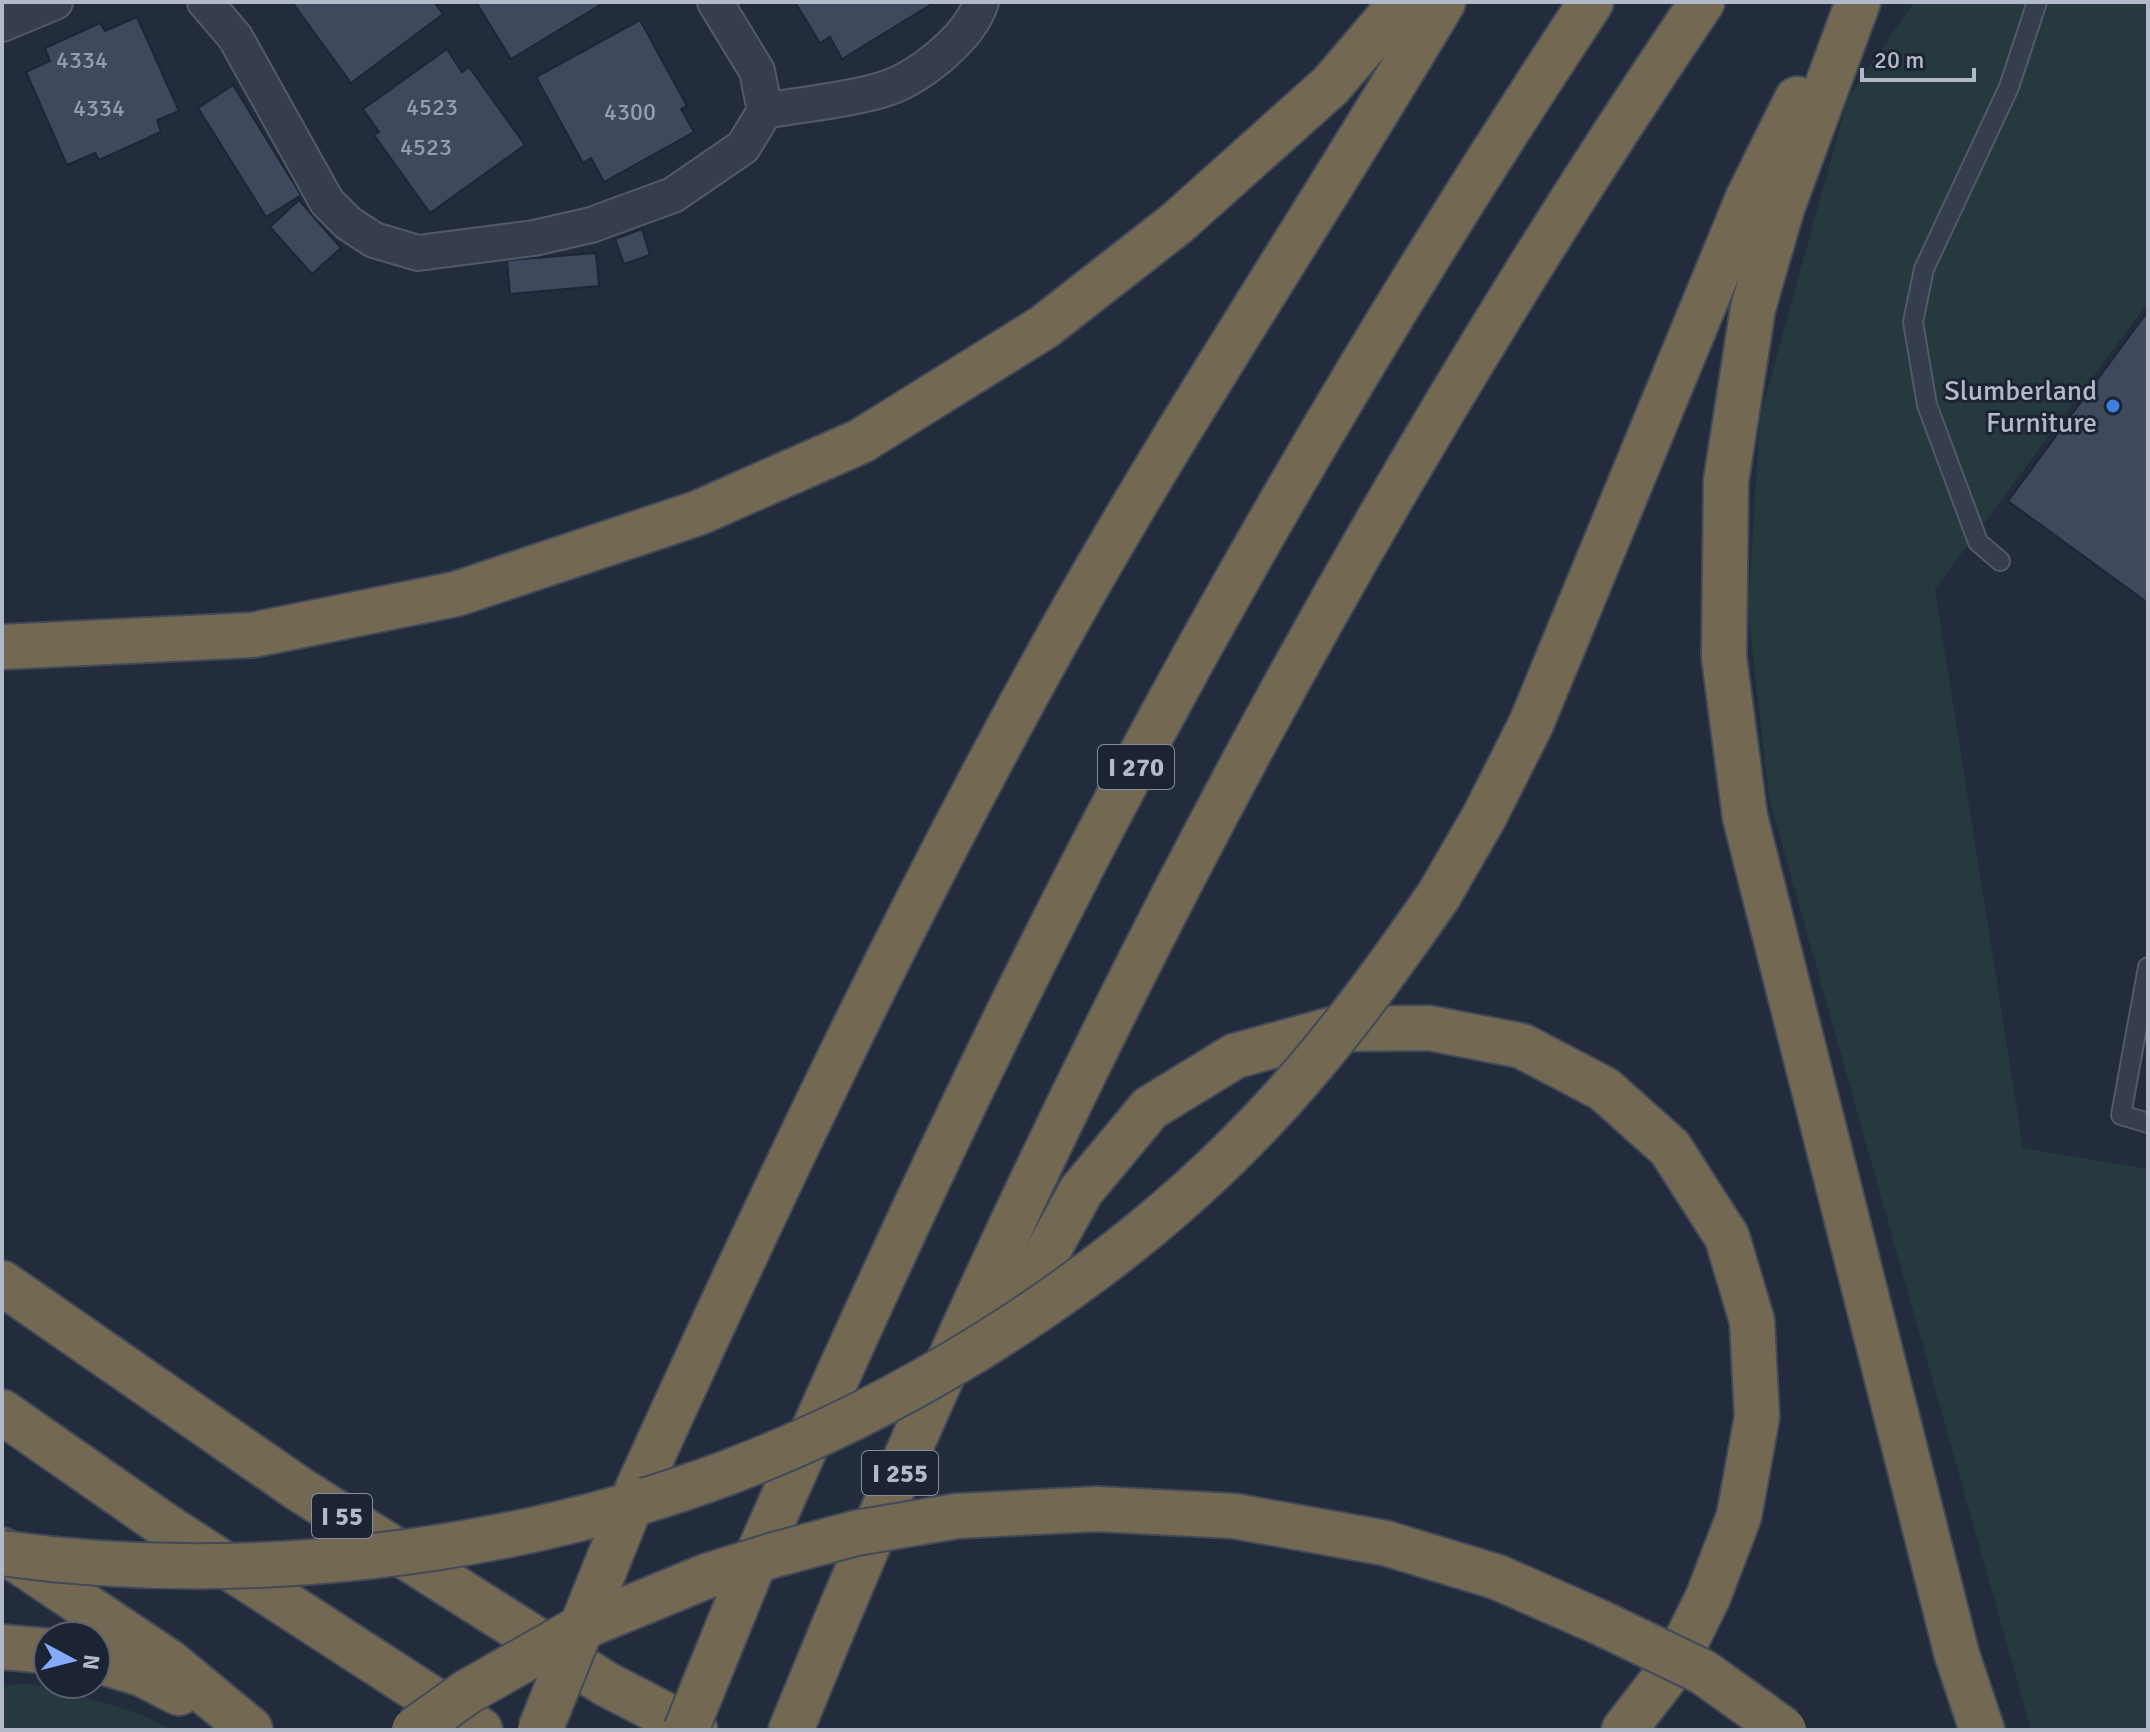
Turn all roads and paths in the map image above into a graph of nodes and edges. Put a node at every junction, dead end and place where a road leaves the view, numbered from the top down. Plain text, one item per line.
1 (55, 2) edge
2 (205, 2) edge
3 (715, 2) edge
4 (981, 2) edge
5 (1402, 2) edge
6 (1443, 2) edge
7 (1591, 2) edge
8 (1702, 2) edge
9 (1847, 2) edge
10 (1858, 2) edge
11 (2037, 2) edge
12 (2, 24) edge
13 (765, 111) junction
14 (2000, 561) dead end
15 (2, 647) edge
16 (2148, 967) edge
17 (2148, 1123) edge
18 (2, 1283) edge
19 (964, 1327) junction
20 (2, 1412) edge
21 (2, 1552) edge
22 (2, 1647) edge
23 (32, 1650) edge
24 (112, 1665) edge
25 (251, 1730) edge
26 (414, 1730) edge
27 (480, 1730) edge
28 (540, 1730) edge
29 (686, 1730) edge
30 (695, 1730) edge
31 (791, 1730) edge
32 (1624, 1730) edge
33 (1784, 1730) edge
34 (1982, 1730) edge

1 - 12 street
2 - 13 street
3 - 13 street
4 - 13 street
5 - 15 highway
6 - 28 highway, bridge
7 - 29 highway, I 270, bridge
8 - 19 highway
9 - 21 highway, bridge
10 - 34 highway
11 - 14 lane
16 - 17 lane
18 - 30 highway, I 55
19 - 31 highway, I 255
19 - 32 highway
20 - 27 highway
21 - 25 highway
22 - 23 highway
24 - 25 highway
26 - 33 highway, bridge

